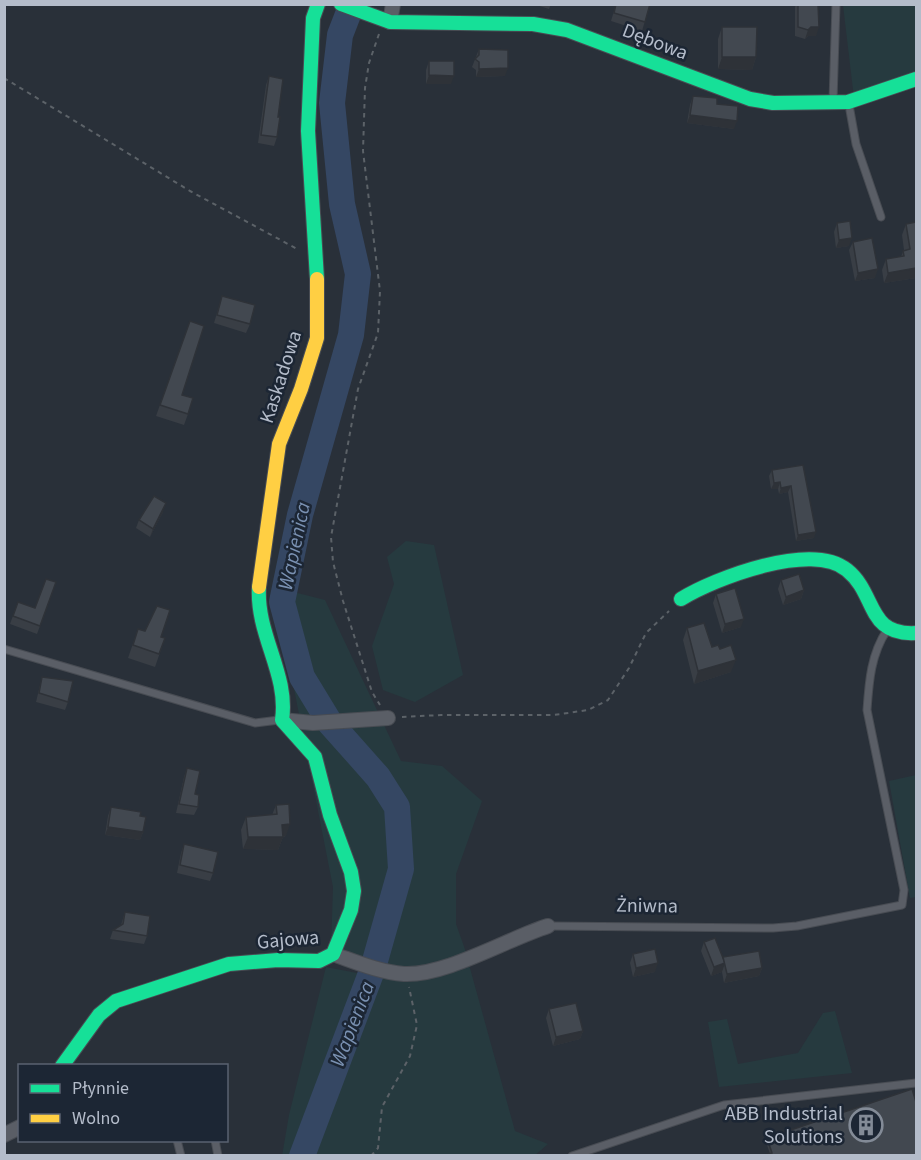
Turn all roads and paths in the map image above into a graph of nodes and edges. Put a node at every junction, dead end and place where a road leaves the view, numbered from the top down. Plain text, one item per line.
1 (318, 4) edge
2 (341, 4) edge
3 (393, 4) edge
4 (836, 4) edge
5 (382, 19) junction
6 (4, 78) edge
7 (916, 79) edge
8 (833, 101) junction
9 (848, 102) junction
10 (881, 217) dead end
11 (314, 258) junction
12 (681, 599) joint
13 (887, 630) junction
14 (916, 633) edge
15 (4, 649) edge
16 (388, 718) junction
17 (282, 720) junction
18 (548, 926) joint
19 (333, 954) junction
20 (403, 974) junction
21 (63, 1064) edge
22 (916, 1083) edge
23 (18, 1128) edge
24 (4, 1135) edge
25 (371, 1155) edge
26 (572, 1155) edge

1 - 11 street, Kaskadowa
2 - 5 street, Dębowa
3 - 5 street
4 - 8 lane
5 - 8 street, Dębowa
5 - 16 path
6 - 11 path
7 - 9 street, Dębowa
8 - 9 street, Dębowa
9 - 10 lane
11 - 17 street, Kaskadowa
12 - 13 street
12 - 16 path
13 - 14 street
13 - 18 lane, Żniwna
15 - 17 lane
16 - 17 street
17 - 19 street, Gajowa
18 - 20 street, Żniwna
19 - 20 street
19 - 21 street, Gajowa
20 - 25 path
22 - 26 lane
23 - 24 street

